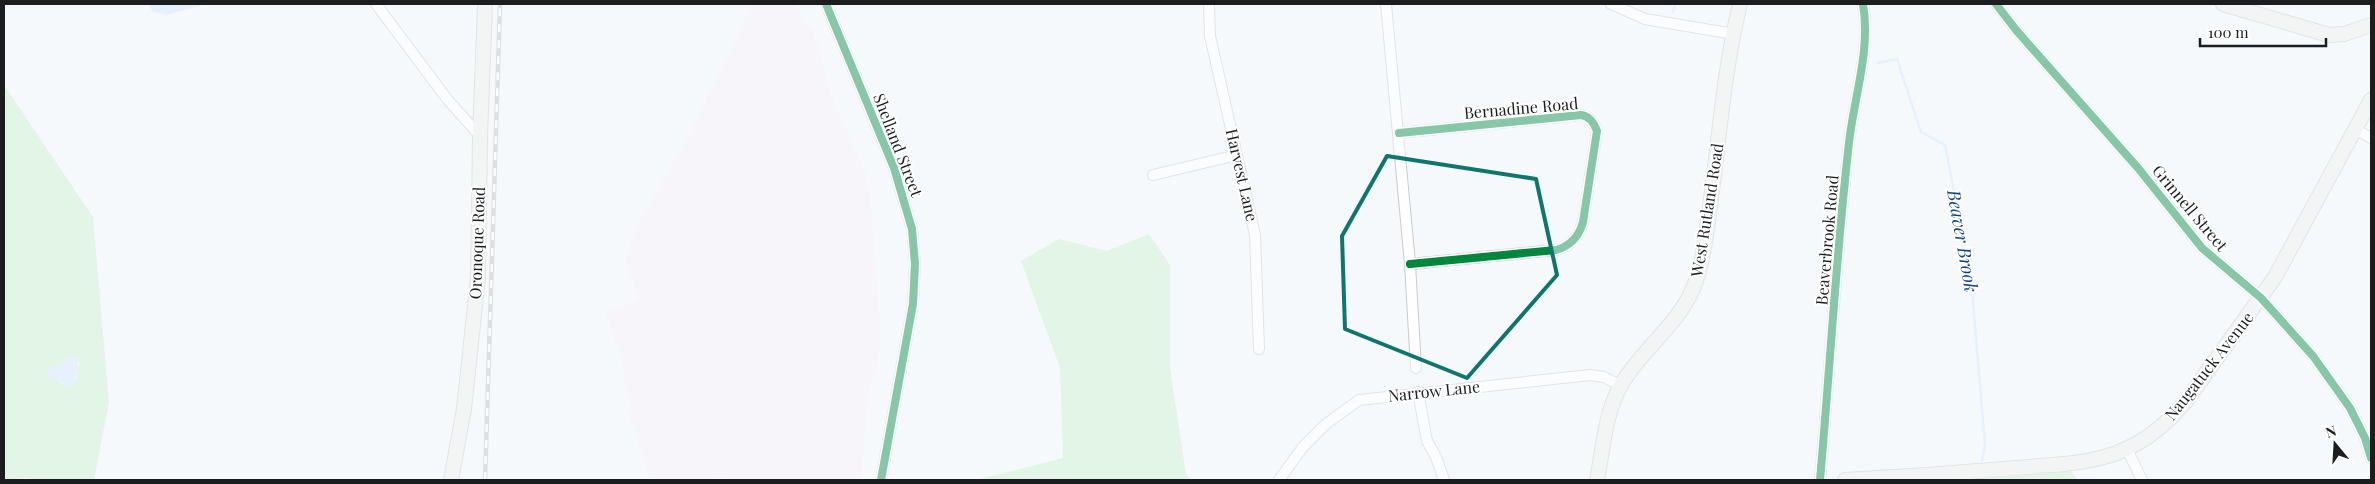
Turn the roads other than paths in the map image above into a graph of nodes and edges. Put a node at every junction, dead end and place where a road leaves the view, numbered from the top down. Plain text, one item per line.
1 (376, 4) edge
2 (485, 4) edge
3 (826, 4) edge
4 (1209, 4) edge
5 (1386, 4) edge
6 (1611, 4) edge
7 (1740, 4) edge
8 (1863, 4) edge
9 (1996, 4) edge
10 (2223, 4) edge
11 (2371, 25) edge
12 (1734, 34) junction
13 (2371, 100) edge
14 (2355, 129) junction
15 (1399, 133) junction
16 (480, 136) junction
17 (2371, 138) edge
18 (1237, 155) junction
19 (1153, 175) dead end
20 (1410, 264) junction
21 (2261, 298) junction
22 (1259, 349) dead end
23 (1416, 368) dead end
24 (1620, 386) junction
25 (1418, 392) junction
26 (2127, 449) junction
27 (2371, 458) edge
28 (452, 480) edge
29 (881, 480) edge
30 (1279, 480) edge
31 (1444, 480) edge
32 (1597, 480) edge
33 (1820, 480) edge
34 (1845, 480) edge
35 (2142, 480) edge

1 - 16 street
2 - 16 main road, Oronoque Road
3 - 29 street, Shelland Street
4 - 18 street, Harvest Lane
5 - 15 street
6 - 12 street
7 - 12 main road, West Rutland Road
8 - 33 street, Beaverbrook Road
9 - 21 street, Grinnell Street
10 - 11 main road
12 - 24 main road, West Rutland Road
13 - 14 main road, Naugatuck Avenue
14 - 17 street
14 - 21 main road, Naugatuck Avenue
15 - 20 street
15 - 20 street, Bernadine Road
16 - 28 main road, Oronoque Road
18 - 19 street
18 - 22 street, Harvest Lane
20 - 23 street
21 - 26 main road, Naugatuck Avenue
21 - 27 street, Grinnell Street
24 - 25 street, Narrow Lane
24 - 32 main road, West Rutland Road
25 - 30 street, Narrow Lane
25 - 31 street
26 - 34 main road, Naugatuck Avenue
26 - 35 street

